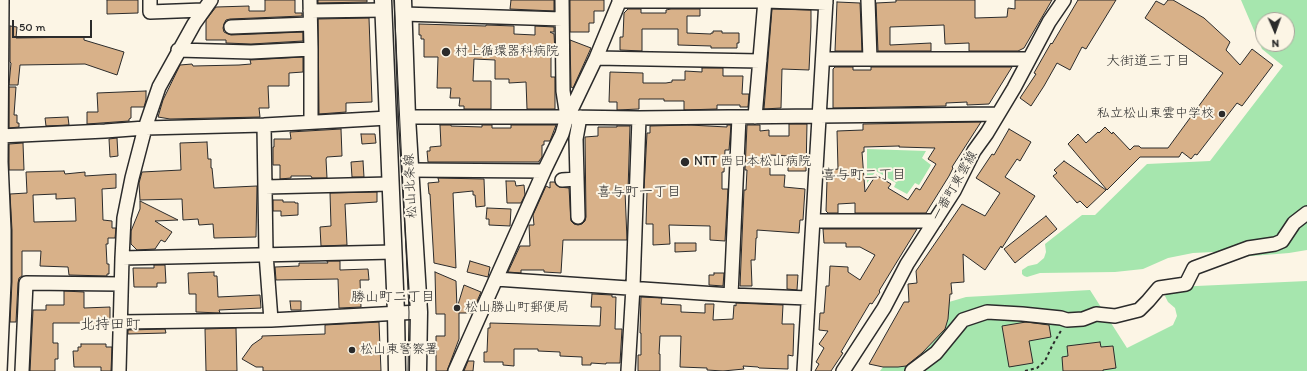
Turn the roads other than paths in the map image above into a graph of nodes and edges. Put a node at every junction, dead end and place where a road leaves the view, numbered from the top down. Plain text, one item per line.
1 (2, 0) edge
2 (150, 0) edge
3 (562, 0) edge
4 (868, 0) edge
5 (1064, 0) edge
6 (620, 1) edge
7 (765, 1) edge
8 (826, 2) edge
9 (207, 5) edge
10 (310, 5) edge
11 (384, 5) edge
12 (403, 7) edge
13 (562, 19) junction
14 (310, 24) junction
15 (231, 26) dead end
16 (178, 50) junction
17 (311, 50) junction
18 (596, 58) junction
19 (823, 59) junction
20 (870, 59) junction
21 (1029, 59) junction
22 (760, 61) junction
23 (998, 114) junction
24 (820, 116) junction
25 (407, 117) junction
26 (573, 117) junction
27 (739, 117) junction
28 (755, 117) junction
29 (388, 118) junction
30 (639, 118) junction
31 (311, 122) junction
32 (264, 125) junction
33 (145, 128) junction
34 (1, 136) edge
35 (1, 162) edge
36 (410, 170) junction
37 (544, 171) junction
38 (577, 179) junction
39 (562, 180) dead end
40 (390, 184) junction
41 (265, 187) junction
42 (1307, 213) edge
43 (578, 217) dead end
44 (813, 221) junction
45 (935, 221) junction
46 (394, 252) junction
47 (266, 254) junction
48 (122, 258) junction
49 (496, 279) junction
50 (4, 282) junction
51 (26, 283) junction
52 (120, 284) junction
53 (633, 288) junction
54 (731, 295) junction
55 (808, 298) junction
56 (419, 312) junction
57 (396, 313) junction
58 (271, 320) junction
59 (120, 322) junction
60 (0, 371) edge
61 (22, 371) edge
62 (119, 371) edge
63 (397, 371) edge
64 (418, 371) edge
65 (455, 371) edge
66 (628, 371) edge
67 (804, 371) edge
68 (843, 371) edge
69 (912, 371) edge

1 - 34 street
2 - 9 street
3 - 13 street
4 - 20 street
5 - 21 street, 一番町東雲線
6 - 7 street
6 - 18 street
7 - 8 street
7 - 22 street
8 - 19 street
9 - 16 street
10 - 11 street
10 - 14 street
11 - 29 main road, 松山北条線
12 - 13 street
12 - 25 main road, 松山北条線
13 - 26 street
14 - 15 street
14 - 17 street
16 - 17 street
16 - 33 street
17 - 31 street
18 - 22 street
18 - 26 street
19 - 20 street
19 - 24 street
20 - 21 street
21 - 23 street, 一番町東雲線
22 - 28 street
23 - 24 street
23 - 45 street, 一番町東雲線
24 - 28 street
24 - 44 street
25 - 26 street
25 - 36 main road, 松山北条線
26 - 30 street
26 - 37 street
26 - 38 street
27 - 28 street
27 - 30 street
27 - 54 street
29 - 31 street
29 - 40 main road, 松山北条線
30 - 53 street
31 - 32 street
32 - 33 street
32 - 41 street
33 - 34 street
33 - 48 street
34 - 35 street
35 - 50 street
36 - 37 street
36 - 56 main road, 松山北条線
37 - 49 street
38 - 39 street
38 - 43 street
40 - 41 street
40 - 46 main road, 松山北条線
41 - 47 street
42 - 69 street
44 - 45 street
44 - 55 street
45 - 68 street, 一番町東雲線
46 - 47 street
46 - 57 main road, 松山北条線
47 - 48 street
47 - 58 street
48 - 52 street
49 - 53 street
49 - 65 street
50 - 51 street
50 - 60 street
51 - 52 street
51 - 61 street
52 - 59 street
53 - 54 street
53 - 66 street
54 - 55 street
55 - 67 street
56 - 57 street
56 - 64 main road, 松山北条線
57 - 58 street
57 - 63 main road, 松山北条線
58 - 59 street
59 - 62 street

